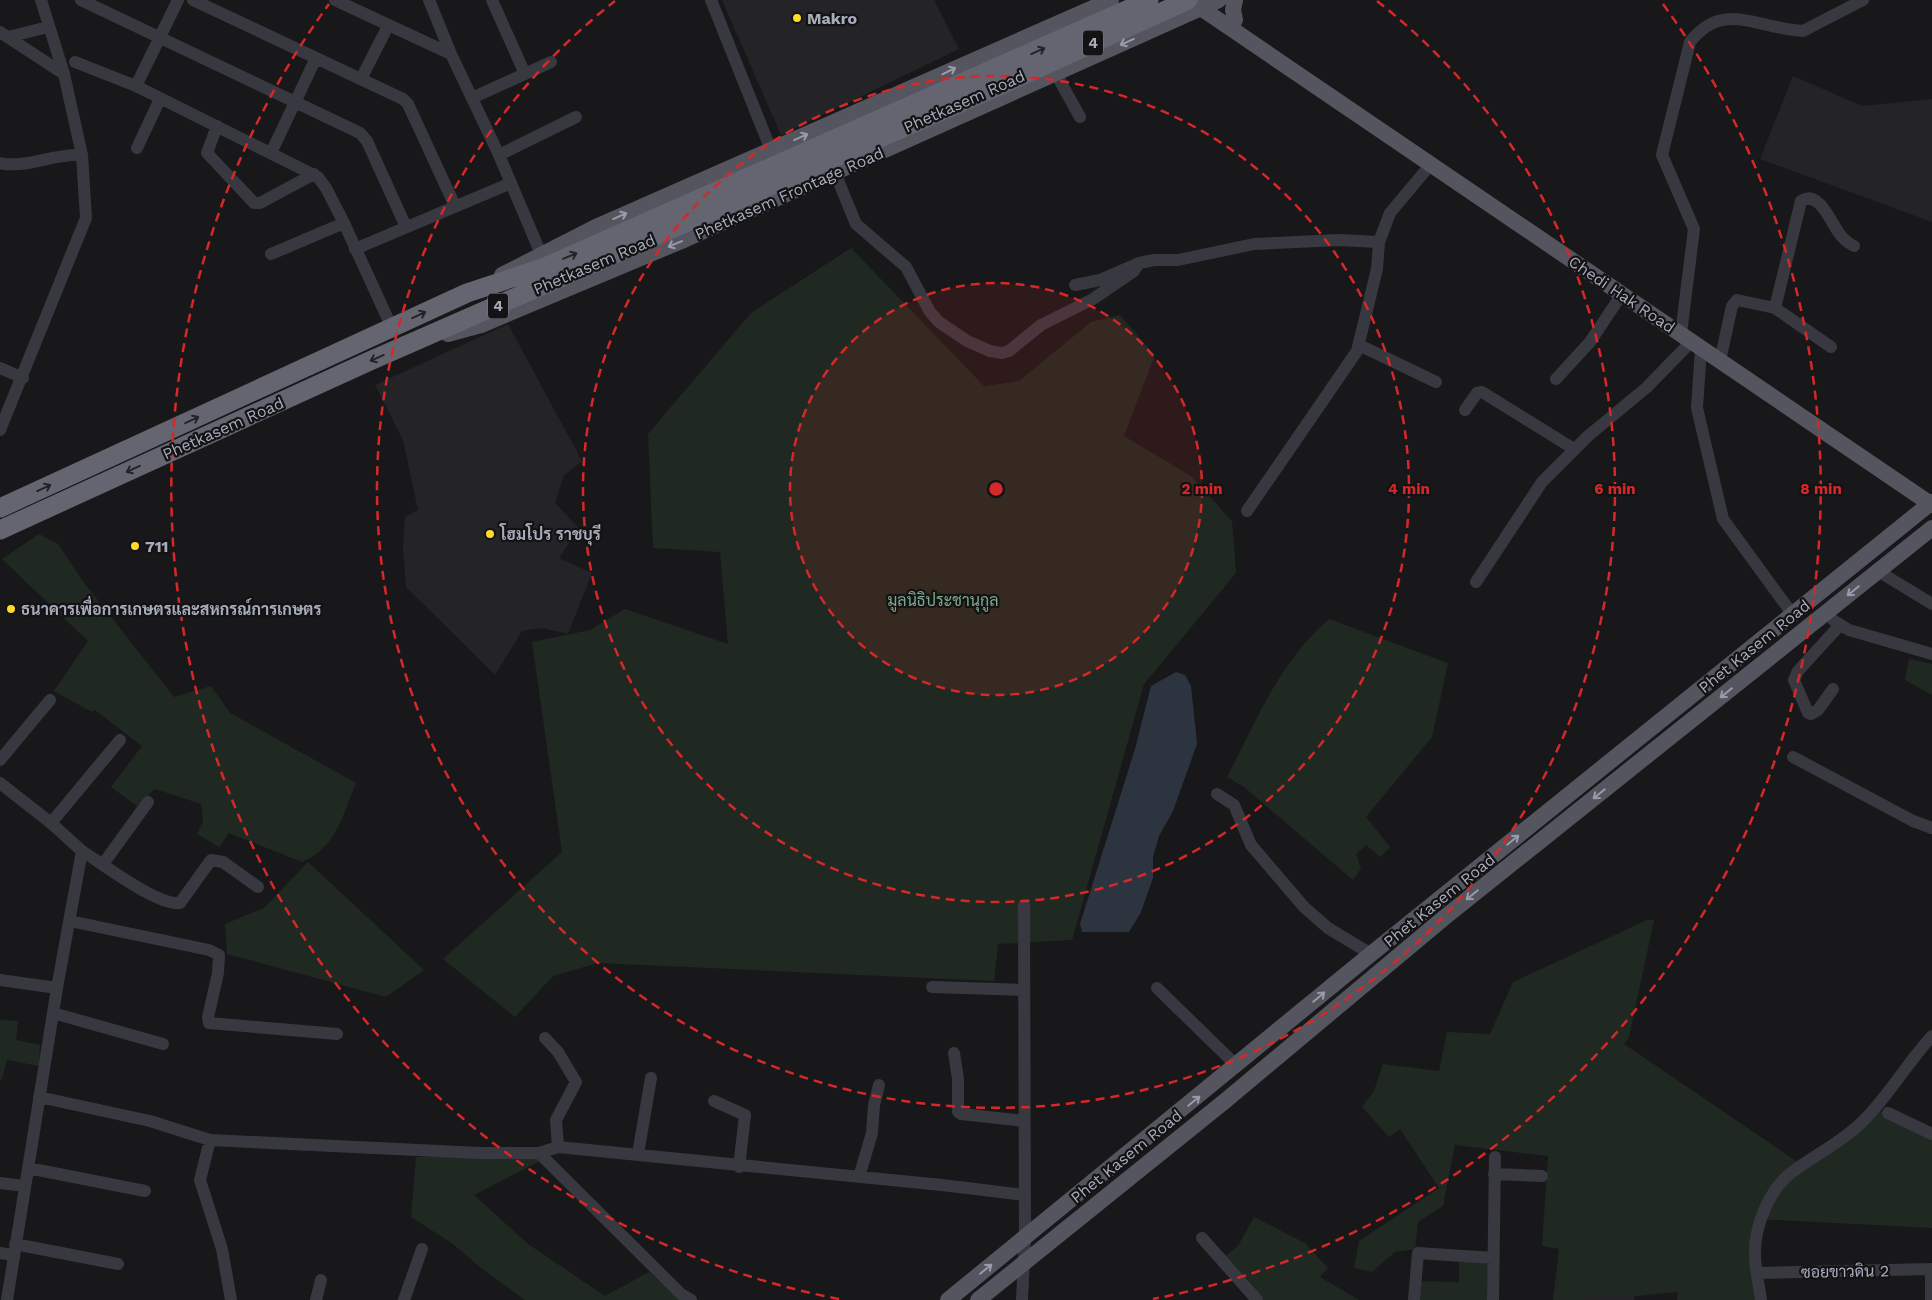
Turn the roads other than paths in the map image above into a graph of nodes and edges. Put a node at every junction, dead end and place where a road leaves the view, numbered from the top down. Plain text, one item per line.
1 (41, 0) edge
2 (81, 0) edge
3 (178, 0) edge
4 (193, 0) edge
5 (335, 0) edge
6 (492, 0) edge
7 (711, 0) edge
8 (1111, 0) edge
9 (1149, 0) edge
10 (1235, 0) edge
11 (1863, 0) edge
12 (433, 1) edge
13 (1203, 2) edge
14 (1228, 21) junction
15 (388, 26) junction
16 (48, 27) junction
17 (1160, 27) junction
18 (4, 35) edge
19 (160, 36) junction
20 (451, 54) junction
21 (316, 58) junction
22 (75, 62) dead end
23 (551, 62) dead end
24 (64, 74) junction
25 (524, 74) junction
26 (1056, 74) junction
27 (996, 79) junction
28 (361, 80) junction
29 (136, 86) junction
30 (160, 98) junction
31 (472, 98) junction
32 (295, 102) junction
33 (576, 117) dead end
34 (1080, 117) dead end
35 (217, 126) junction
36 (137, 148) dead end
37 (771, 150) junction
38 (272, 153) junction
39 (82, 155) junction
40 (499, 155) junction
41 (0, 163) edge
42 (1431, 164) junction
43 (835, 173) junction
44 (314, 174) junction
45 (511, 183) junction
46 (454, 206) junction
47 (344, 223) junction
48 (406, 227) junction
49 (1379, 242) junction
50 (1854, 246) dead end
51 (355, 249) junction
52 (271, 254) dead end
53 (541, 254) junction
54 (1139, 263) junction
55 (1075, 285) dead end
56 (467, 293) junction
57 (1622, 294) junction
58 (1775, 308) junction
59 (392, 328) junction
60 (1691, 341) junction
61 (407, 345) junction
62 (1359, 345) junction
63 (1831, 347) dead end
64 (1720, 361) junction
65 (0, 368) edge
66 (23, 378) junction
67 (1556, 379) dead end
68 (1436, 382) dead end
69 (1465, 410) dead end
70 (0, 430) edge
71 (1574, 450) junction
72 (1931, 503) edge
73 (0, 508) edge
74 (1247, 511) dead end
75 (1932, 528) edge
76 (0, 530) edge
77 (1878, 571) junction
78 (1476, 582) dead end
79 (1932, 604) edge
80 (1793, 615) junction
81 (1824, 615) junction
82 (1840, 624) junction
83 (1932, 654) edge
84 (1833, 689) dead end
85 (50, 700) dead end
86 (120, 740) dead end
87 (1793, 757) dead end
88 (0, 760) edge
89 (0, 783) edge
90 (1217, 794) dead end
91 (148, 802) dead end
92 (51, 823) junction
93 (1932, 828) edge
94 (82, 851) junction
95 (103, 864) junction
96 (258, 886) dead end
97 (1024, 905) dead end
98 (1424, 912) junction
99 (70, 921) junction
100 (1435, 926) junction
101 (1371, 954) junction
102 (0, 980) edge
103 (932, 987) dead end
104 (57, 988) junction
105 (1157, 988) dead end
106 (1024, 990) junction
107 (53, 1013) junction
108 (337, 1034) dead end
109 (545, 1038) dead end
110 (1930, 1043) edge
111 (163, 1044) dead end
112 (954, 1053) dead end
113 (1237, 1066) junction
114 (652, 1078) dead end
115 (880, 1085) dead end
116 (39, 1097) junction
117 (714, 1101) dead end
118 (1888, 1113) dead end
119 (1024, 1121) junction
120 (1932, 1134) edge
121 (210, 1140) junction
122 (558, 1147) junction
123 (539, 1152) junction
124 (638, 1154) junction
125 (1495, 1157) dead end
126 (739, 1166) junction
127 (28, 1168) junction
128 (1494, 1174) junction
129 (859, 1176) junction
130 (1542, 1176) dead end
131 (0, 1183) edge
132 (25, 1186) junction
133 (145, 1191) dead end
134 (1024, 1195) junction
135 (1025, 1237) junction
136 (1202, 1238) dead end
137 (422, 1249) dead end
138 (14, 1250) junction
139 (0, 1253) edge
140 (1493, 1258) junction
141 (1023, 1263) junction
142 (118, 1264) dead end
143 (1931, 1269) edge
144 (1758, 1273) junction
145 (321, 1280) dead end
146 (7, 1300) edge
147 (231, 1300) edge
148 (316, 1300) edge
149 (404, 1300) edge
150 (691, 1300) edge
151 (948, 1300) edge
152 (978, 1300) edge
153 (1022, 1300) edge
154 (1258, 1300) edge
155 (1414, 1300) edge
156 (1493, 1300) edge
157 (1761, 1300) edge
158 (1931, 1300) edge

1 - 16 street
2 - 19 street
3 - 19 street
4 - 21 street
5 - 15 street
6 - 25 street
7 - 37 street
37 -> 8 main road, 4
27 -> 9 highway, Phetkasem Road / 4
10 - 14 main road
11 - 60 street
12 - 20 street
13 - 14 main road, Chedi Hak Road
13 - 17 main road, Phetkasem Frontage Road / 4
13 - 27 highway, Phetkasem Road / 4
14 - 17 main road
14 - 42 main road, Chedi Hak Road
15 - 20 street
15 - 28 street
16 - 18 street
16 - 24 street
17 -> 26 main road, Phetkasem Frontage Road / 4
18 - 24 street
19 - 29 street
19 - 32 street
20 - 31 street
21 - 28 street
21 - 32 street
22 - 29 street
23 - 25 street
24 - 39 street
25 - 31 street
26 - 34 street
26 - 43 main road, Phetkasem Frontage Road / 4
56 -> 27 highway, Phetkasem Road / 4
27 - 61 highway, Phetkasem Road / 4
28 - 46 street
29 - 30 street
30 - 35 street
30 - 36 street
31 - 40 street
32 - 38 street
32 - 48 street
33 - 40 street
35 - 38 street
35 - 44 street
53 -> 37 main road, 4
38 - 44 street
39 - 41 street
39 - 66 street
40 - 45 street
42 - 49 street
42 - 57 main road, Chedi Hak Road
43 - 54 street
43 -> 61 main road, Phetkasem Frontage Road / 4
44 - 47 street
45 - 46 street
45 - 53 street
46 - 48 street
47 - 51 street
47 - 52 street
48 - 51 street
49 - 54 street
49 - 62 street
50 - 58 street
51 - 59 street
53 - 56 main road, 4
54 - 55 street
59 -> 56 highway, Phetkasem Road / 4
57 - 60 main road, Chedi Hak Road
57 - 67 street
58 - 63 street
58 - 64 street
73 -> 59 highway, Phetkasem Road / 4
60 - 64 main road, Chedi Hak Road
60 - 71 street
60 - 80 street
61 -> 76 highway, Phetkasem Road / 4
62 - 68 street
62 - 74 street
64 - 72 main road, Chedi Hak Road
65 - 66 street
66 - 70 street
69 - 71 street
71 - 78 street
72 - 80 main road, Phet Kasem Road
75 - 77 main road, Phet Kasem Road
77 - 79 street
77 -> 81 main road, Phet Kasem Road
98 -> 80 main road, Phet Kasem Road
81 - 82 street
81 -> 100 main road, Phet Kasem Road
82 - 83 street
82 - 84 street
85 - 88 street
86 - 92 street
87 - 93 street
89 - 92 street
90 - 101 street
91 - 95 street
92 - 94 street
94 - 95 street
94 - 99 street
95 - 96 street
97 - 106 street
98 - 100 main road
98 - 101 main road, Phet Kasem Road
99 - 104 street
99 - 108 street
100 - 141 main road, Phet Kasem Road
113 -> 101 main road, Phet Kasem Road
102 - 104 street
103 - 106 street
104 - 107 street
105 - 113 street
106 - 119 street
107 - 111 street
107 - 116 street
109 - 122 street
110 - 144 street
112 - 119 street
135 -> 113 main road, Phet Kasem Road
114 - 124 street
115 - 129 street
116 - 121 street
116 - 127 street
117 - 126 street
118 - 120 street
119 - 134 street
121 - 123 street
121 - 147 street
122 - 123 street
122 - 124 street
123 - 150 street
124 - 126 street
125 - 128 street
126 - 129 street
127 - 132 street
127 - 133 street
128 - 130 street
128 - 140 street
129 - 134 street
131 - 132 street
132 - 138 street
134 - 135 street
135 - 141 street
151 -> 135 main road, Phet Kasem Road
136 - 154 street
137 - 149 street
138 - 139 street
138 - 142 street
138 - 146 street
140 - 155 street
140 - 156 street
141 - 152 main road, Phet Kasem Road
141 - 153 street
143 - 144 street, ซอยขาวดิน 2
143 - 158 street
144 - 157 street
145 - 148 street

